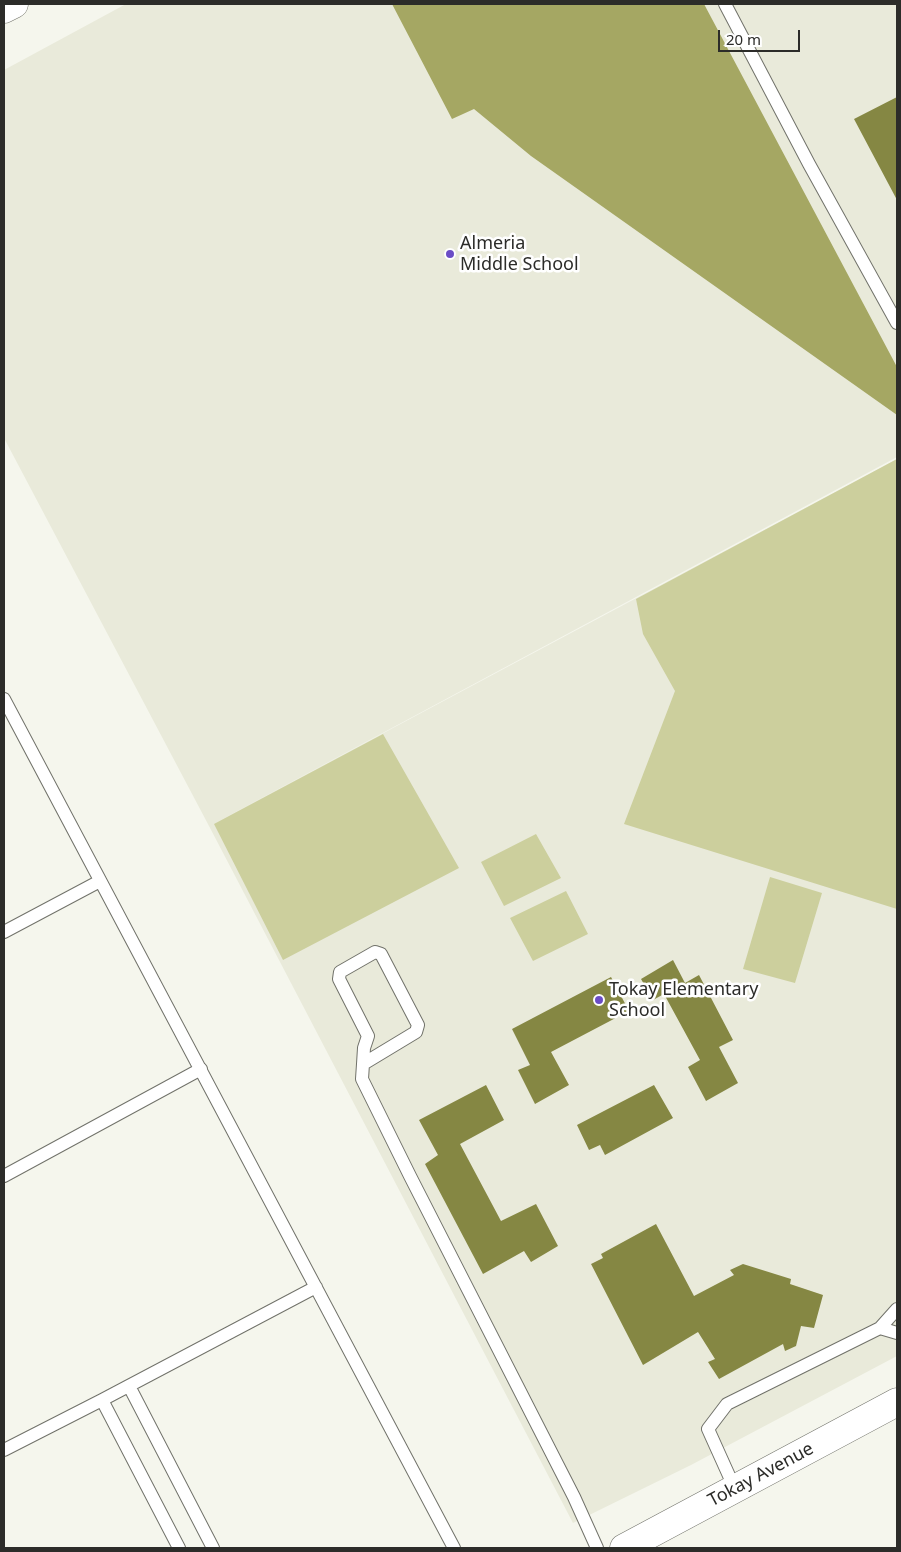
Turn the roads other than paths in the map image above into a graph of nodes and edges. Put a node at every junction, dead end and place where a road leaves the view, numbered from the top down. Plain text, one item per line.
1 (14, 4) edge
2 (726, 4) edge
3 (4, 9) edge
4 (897, 323) edge
5 (4, 699) edge
6 (100, 881) junction
7 (4, 932) edge
8 (364, 1064) junction
9 (200, 1069) junction
10 (4, 1176) edge
11 (316, 1286) junction
12 (897, 1309) edge
13 (880, 1328) junction
14 (897, 1333) edge
15 (129, 1386) junction
16 (102, 1400) junction
17 (897, 1402) edge
18 (4, 1450) edge
19 (735, 1489) junction
20 (179, 1548) edge
21 (213, 1548) edge
22 (454, 1548) edge
23 (597, 1548) edge
24 (624, 1548) edge

1 - 3 street
2 - 4 lane
5 - 6 lane
6 - 7 lane
6 - 9 lane
8 - 8 lane
8 - 23 lane
9 - 10 lane
9 - 11 lane
11 - 15 lane
11 - 22 lane
12 - 13 lane
13 - 14 lane
13 - 19 lane
15 - 16 lane
15 - 21 lane
16 - 18 lane
16 - 20 lane
17 - 19 street, Tokay Avenue
19 - 24 street, Tokay Avenue

